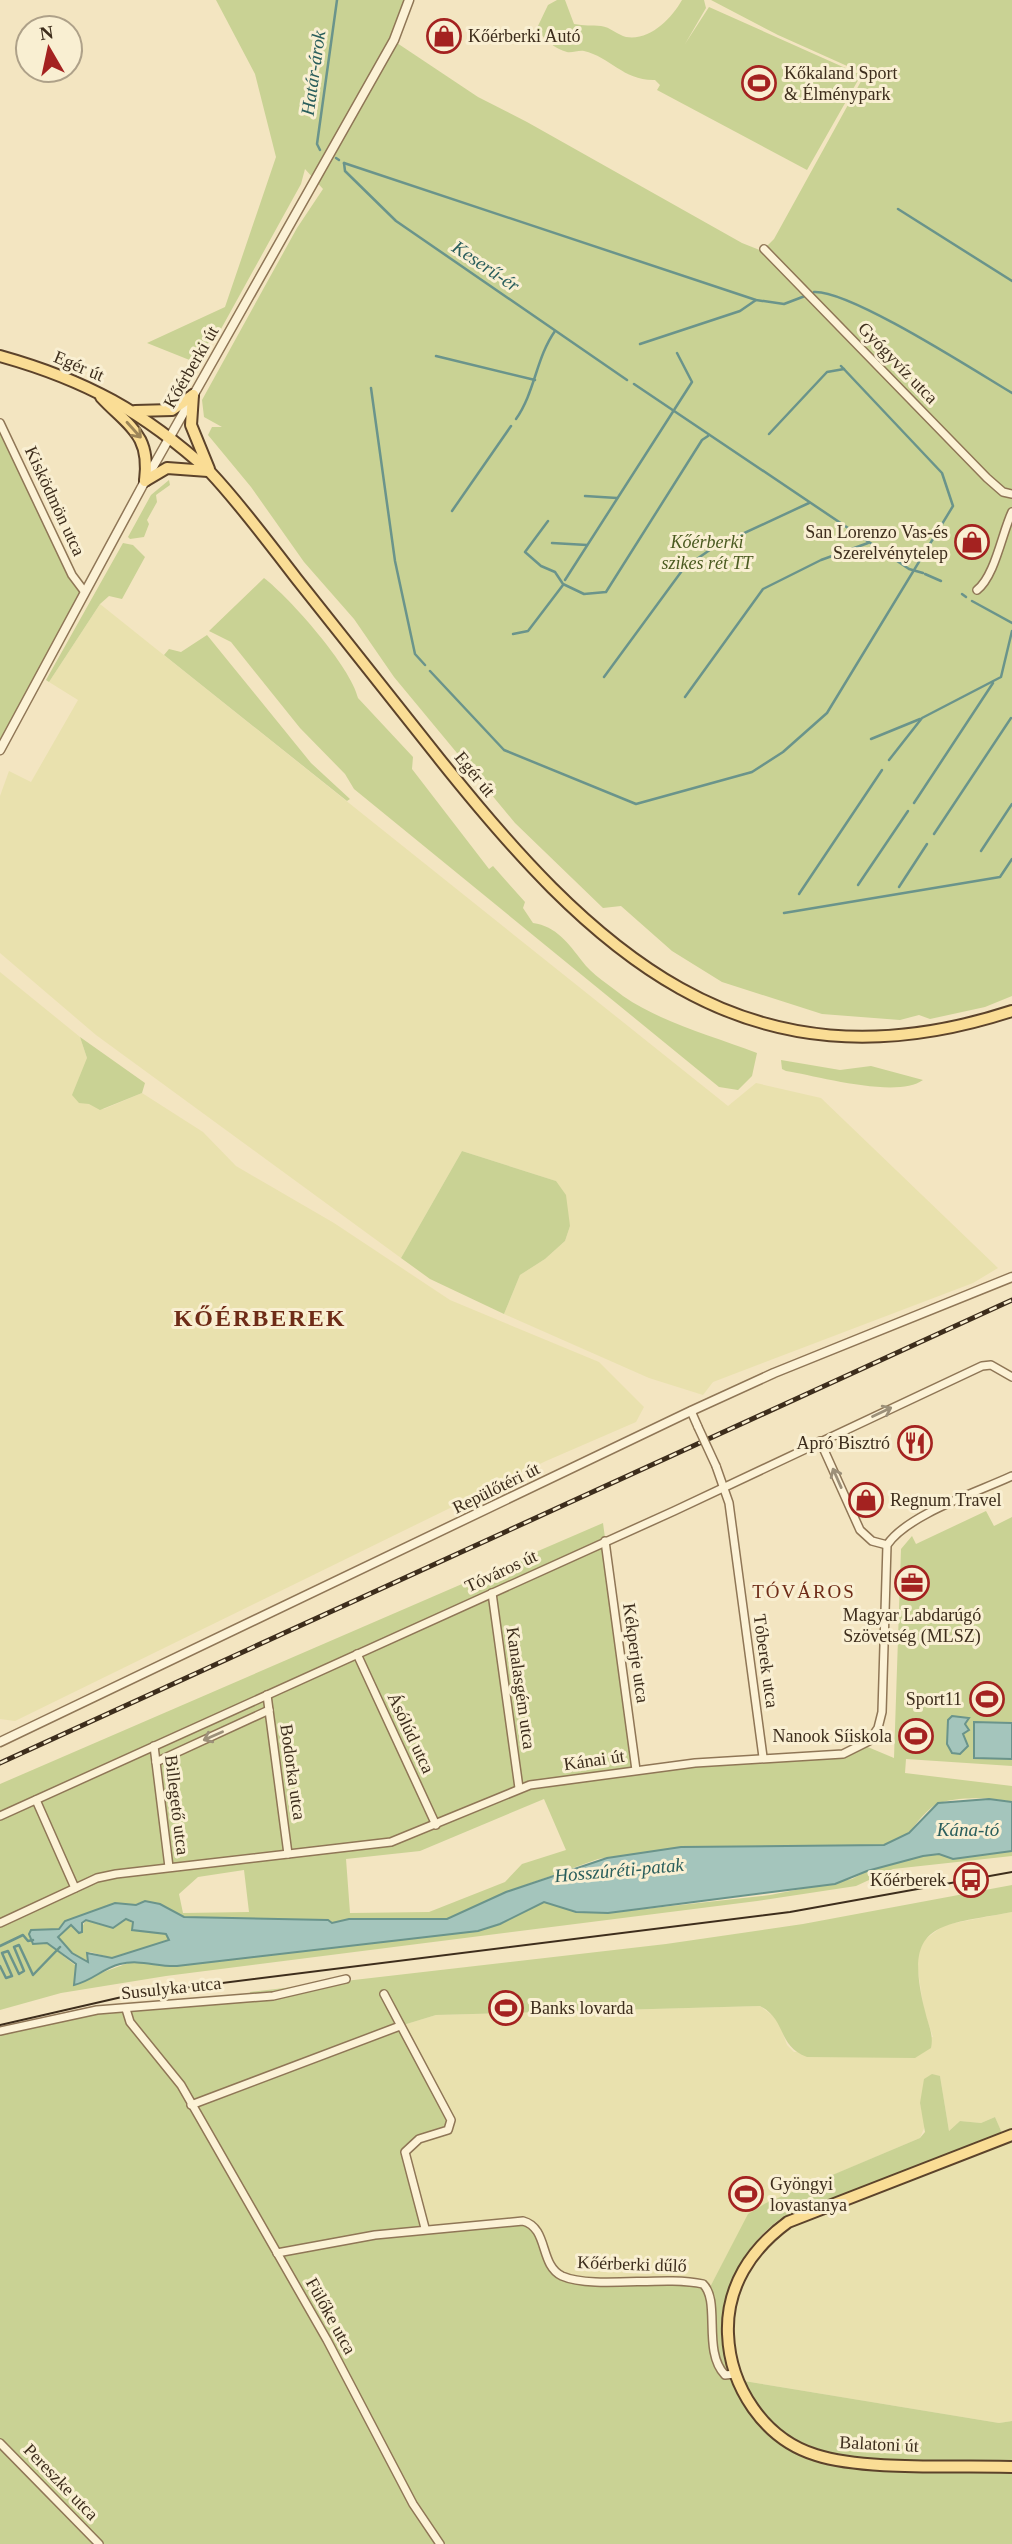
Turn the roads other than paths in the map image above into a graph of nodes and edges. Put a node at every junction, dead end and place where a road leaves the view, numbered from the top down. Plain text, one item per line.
1 (409, 0) edge
2 (764, 249) dead end
3 (0, 356) edge
4 (96, 391) junction
5 (193, 395) junction
6 (134, 411) junction
7 (0, 423) edge
8 (170, 437) junction
9 (210, 471) junction
10 (145, 481) junction
11 (1012, 494) edge
12 (1012, 512) edge
13 (977, 590) dead end
14 (84, 591) junction
15 (0, 750) edge
16 (1012, 1011) edge
17 (1012, 1277) edge
18 (1012, 1377) edge
19 (691, 1411) junction
20 (820, 1441) junction
21 (1012, 1476) edge
22 (724, 1485) junction
23 (605, 1541) junction
24 (887, 1545) junction
25 (492, 1593) junction
26 (357, 1654) junction
27 (267, 1695) junction
28 (269, 1710) junction
29 (0, 1742) edge
30 (154, 1746) junction
31 (763, 1757) junction
32 (156, 1762) junction
33 (636, 1770) junction
34 (519, 1788) junction
35 (36, 1800) junction
36 (0, 1816) edge
37 (436, 1825) junction
38 (288, 1854) junction
39 (169, 1867) junction
40 (75, 1888) junction
41 (0, 1923) edge
42 (346, 1979) dead end
43 (384, 1994) dead end
44 (126, 2009) junction
45 (400, 2026) junction
46 (0, 2031) edge
47 (191, 2105) junction
48 (1012, 2135) edge
49 (425, 2228) junction
50 (277, 2253) junction
51 (735, 2374) junction
52 (0, 2443) edge
53 (1012, 2467) edge
54 (99, 2544) edge
55 (440, 2544) edge

1 - 5 street, Kőérberki út
2 - 11 street, Gyógyvíz utca
3 - 4 main road, Egér út
4 - 6 main road, Egér út
4 -> 10 main road
5 - 6 main road
5 - 8 street, Kőérberki út
5 - 9 main road
6 - 8 main road, Egér út
7 - 14 street, Kisködmön utca
8 - 9 main road, Egér út
8 - 10 street, Kőérberki út
9 - 10 main road
9 - 16 main road, Egér út
10 - 14 street, Kőérberki út
12 - 13 street
14 - 15 street, Kőérberki út
17 - 19 street, Repülőtéri út
20 -> 18 street, Tóváros út
19 - 22 street, Tóberek utca, bridge
19 - 29 street, Repülőtéri út
20 - 22 street, Tóváros út
24 -> 20 street
21 - 24 street
22 - 23 street, Tóváros út
22 - 31 street, Tóberek utca
23 - 25 street, Tóváros út
23 - 33 street, Kékperje utca
24 - 31 street, Kánai út
25 - 26 street, Tóváros út
25 - 34 street, Kanalasgém utca
26 - 27 street, Tóváros út
26 - 37 street, Ásólúd utca
27 - 28 street, Bodorka utca
27 - 30 street, Tóváros út
28 -> 32 street
28 - 38 street, Bodorka utca
30 - 32 street, Billegető utca
30 - 35 street, Tóváros út
31 - 33 street, Kánai út
32 - 39 street, Billegető utca
33 - 34 street, Kánai út
34 - 37 street, Kánai út
35 - 36 street, Tóváros út
35 - 40 street
37 - 38 street, Kánai út
38 - 39 street, Kánai út
39 - 40 street, Kánai út
40 - 41 street, Kánai út
42 - 44 street, Susulyka utca
43 - 45 street
44 - 46 street, Susulyka utca
44 - 47 street, Fülőke utca
45 - 47 street
45 - 49 street
47 - 50 street, Fülőke utca
48 - 51 main road, Balatoni út
49 - 50 street, Kőérberki dűlő
49 - 51 street, Kőérberki dűlő
50 - 55 street, Fülőke utca
51 - 53 main road, Balatoni út
52 - 54 street, Pereszke utca

